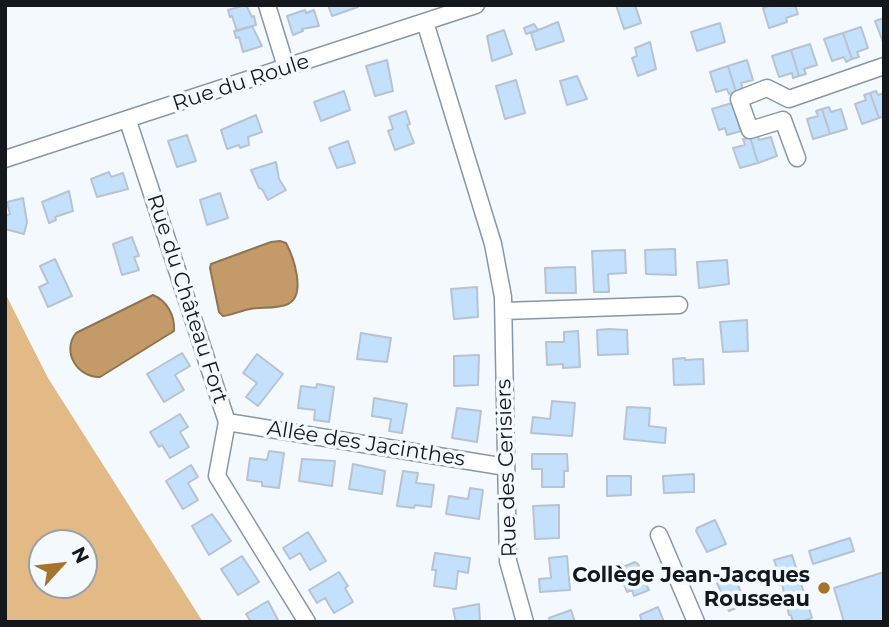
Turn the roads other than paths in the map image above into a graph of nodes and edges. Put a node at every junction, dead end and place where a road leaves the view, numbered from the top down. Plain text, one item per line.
1 (267, 5) edge
2 (476, 5) edge
3 (425, 22) junction
4 (884, 66) edge
5 (286, 67) junction
6 (789, 99) junction
7 (783, 120) junction
8 (128, 121) junction
9 (797, 158) dead end
10 (5, 159) edge
11 (679, 305) dead end
12 (504, 311) junction
13 (227, 422) junction
14 (506, 467) junction
15 (659, 535) dead end
16 (307, 622) edge
17 (525, 622) edge
18 (696, 622) edge

1 - 5 street
2 - 3 street, Rue du Roule
3 - 5 street, Rue du Roule
3 - 12 street, Rue des Cerisiers
4 - 6 street
5 - 8 street, Rue du Roule
6 - 7 street
6 - 7 street
7 - 9 street
8 - 10 street, Rue du Roule
8 - 13 street, Rue du Château Fort
11 - 12 street
12 - 14 street, Rue des Cerisiers
13 - 14 street, Allée des Jacinthes
13 - 16 street, Rue du Château Fort
14 - 17 street, Rue des Cerisiers
15 - 18 street

